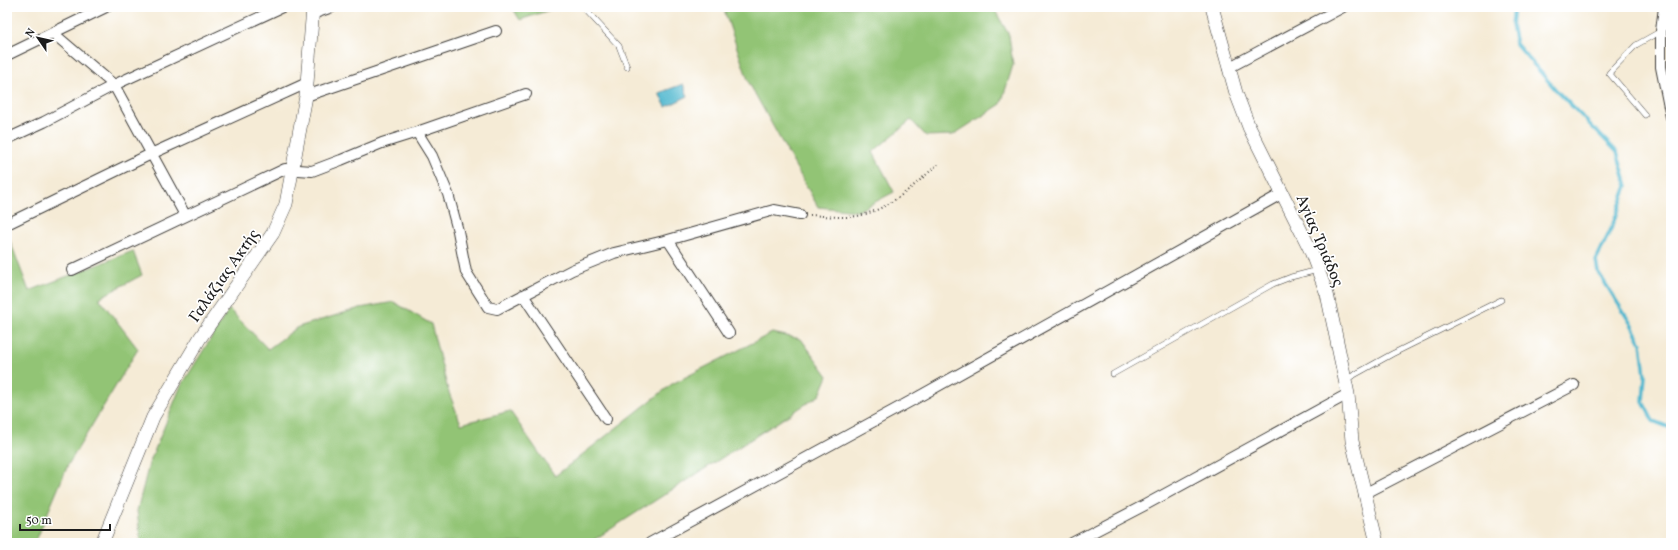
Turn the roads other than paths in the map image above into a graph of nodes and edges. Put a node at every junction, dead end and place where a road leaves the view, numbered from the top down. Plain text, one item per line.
1 (106, 7) edge
2 (282, 7) edge
3 (332, 7) edge
4 (583, 7) edge
5 (1212, 7) edge
6 (1343, 7) edge
7 (1664, 7) edge
8 (312, 10) edge
9 (496, 31) dead end
10 (1661, 31) junction
11 (53, 33) junction
12 (7, 55) edge
13 (627, 67) dead end
14 (1228, 68) junction
15 (114, 85) junction
16 (306, 90) junction
17 (526, 94) dead end
18 (1644, 115) dead end
19 (1671, 116) edge
20 (417, 132) junction
21 (7, 139) edge
22 (151, 154) junction
23 (291, 169) junction
24 (1283, 193) junction
25 (185, 215) junction
26 (800, 215) road end
27 (7, 224) edge
28 (668, 240) junction
29 (72, 270) dead end
30 (1319, 270) junction
31 (523, 295) junction
32 (1501, 300) dead end
33 (729, 333) dead end
34 (1113, 374) dead end
35 (1345, 380) junction
36 (1574, 386) dead end
37 (1348, 394) junction
38 (606, 419) dead end
39 (1364, 494) junction
40 (102, 543) edge
41 (650, 543) edge
42 (1072, 543) edge
43 (1377, 543) edge

1 - 11 street
2 - 15 street
3 - 8 street
4 - 13 lane
5 - 14 street, Αγίας Τριάδος
6 - 14 street
7 - 10 street
8 - 16 street, Γαλάζιας Ακτής
9 - 16 street
10 - 18 lane
10 - 19 street
11 - 12 street
11 - 15 street
14 - 24 street, Αγίας Τριάδος
15 - 21 street
15 - 22 street
16 - 22 street
16 - 23 street, Γαλάζιας Ακτής
17 - 20 street
20 - 23 street
20 - 31 street
22 - 25 street
22 - 27 street
23 - 25 street
23 - 40 street, Γαλάζιας Ακτής
24 - 30 street, Αγίας Τριάδος
24 - 41 street
25 - 29 street
26 - 28 street
28 - 31 street
28 - 33 street
30 - 34 lane
30 - 35 street, Αγίας Τριάδος
31 - 38 street
32 - 35 lane
35 - 37 street, Αγίας Τριάδος
36 - 39 street
37 - 39 street, Αγίας Τριάδος
37 - 42 street
39 - 43 street, Αγίας Τριάδος

